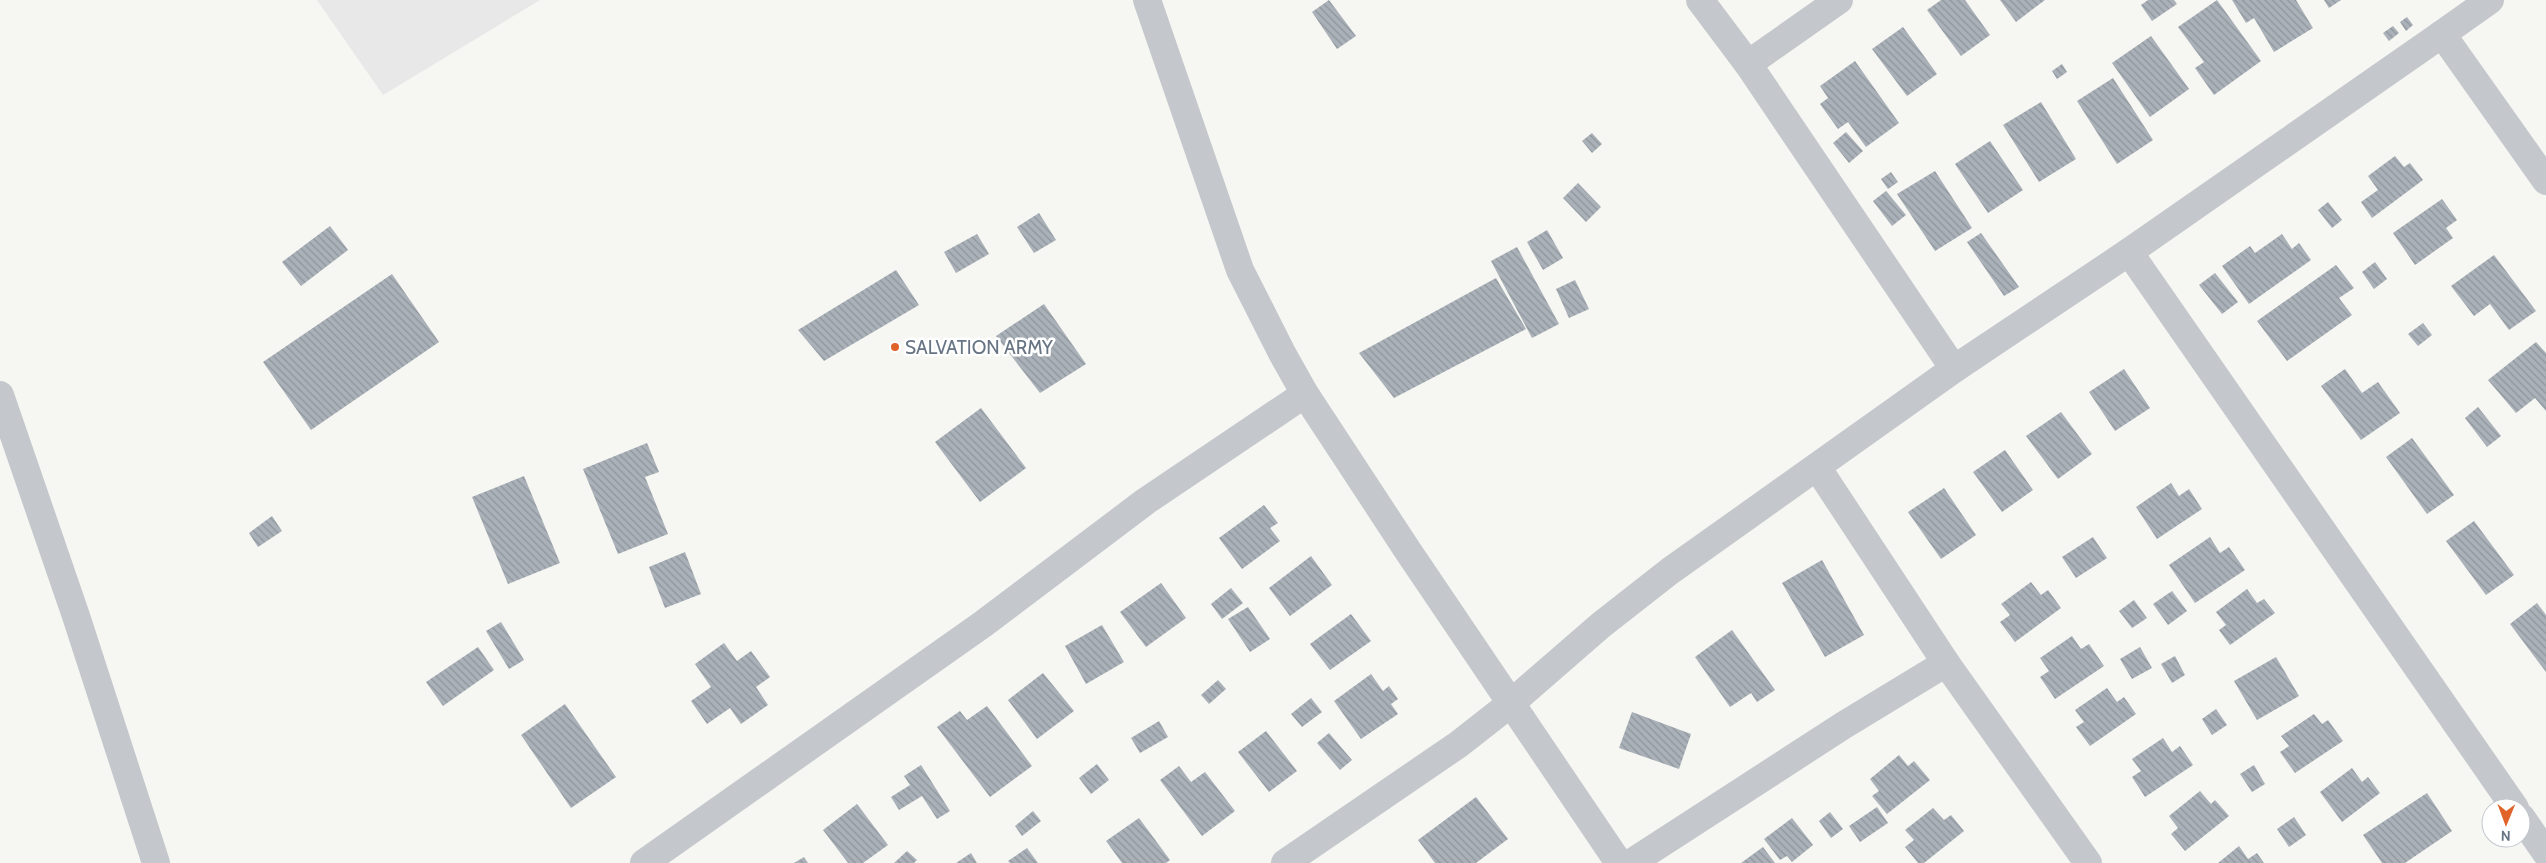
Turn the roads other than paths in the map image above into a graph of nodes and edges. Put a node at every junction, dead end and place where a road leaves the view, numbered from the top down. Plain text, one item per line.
1 (1147, 0) edge
2 (1700, 0) edge
3 (1839, 0) edge
4 (2490, 0) edge
5 (2442, 34) junction
6 (1748, 64) junction
7 (2546, 181) edge
8 (2128, 252) junction
9 (1954, 369) junction
10 (1306, 394) junction
11 (0, 395) edge
12 (1817, 467) junction
13 (1946, 663) junction
14 (1510, 704) junction
15 (2508, 798) edge
16 (2531, 831) edge
17 (2546, 853) edge
18 (156, 863) edge
19 (644, 863) edge
20 (1285, 863) edge
21 (1619, 863) edge
22 (1631, 863) edge
23 (2088, 863) edge

1 - 10 street
2 - 6 street
3 - 6 street
4 - 5 street
5 - 7 street
5 - 8 street
6 - 9 street
8 - 9 street
8 - 15 street
9 - 12 street
10 - 14 street
10 - 19 street
11 - 18 street
12 - 13 street
12 - 14 street
13 - 22 street
13 - 23 street
14 - 20 street
14 - 21 street
16 - 17 street

